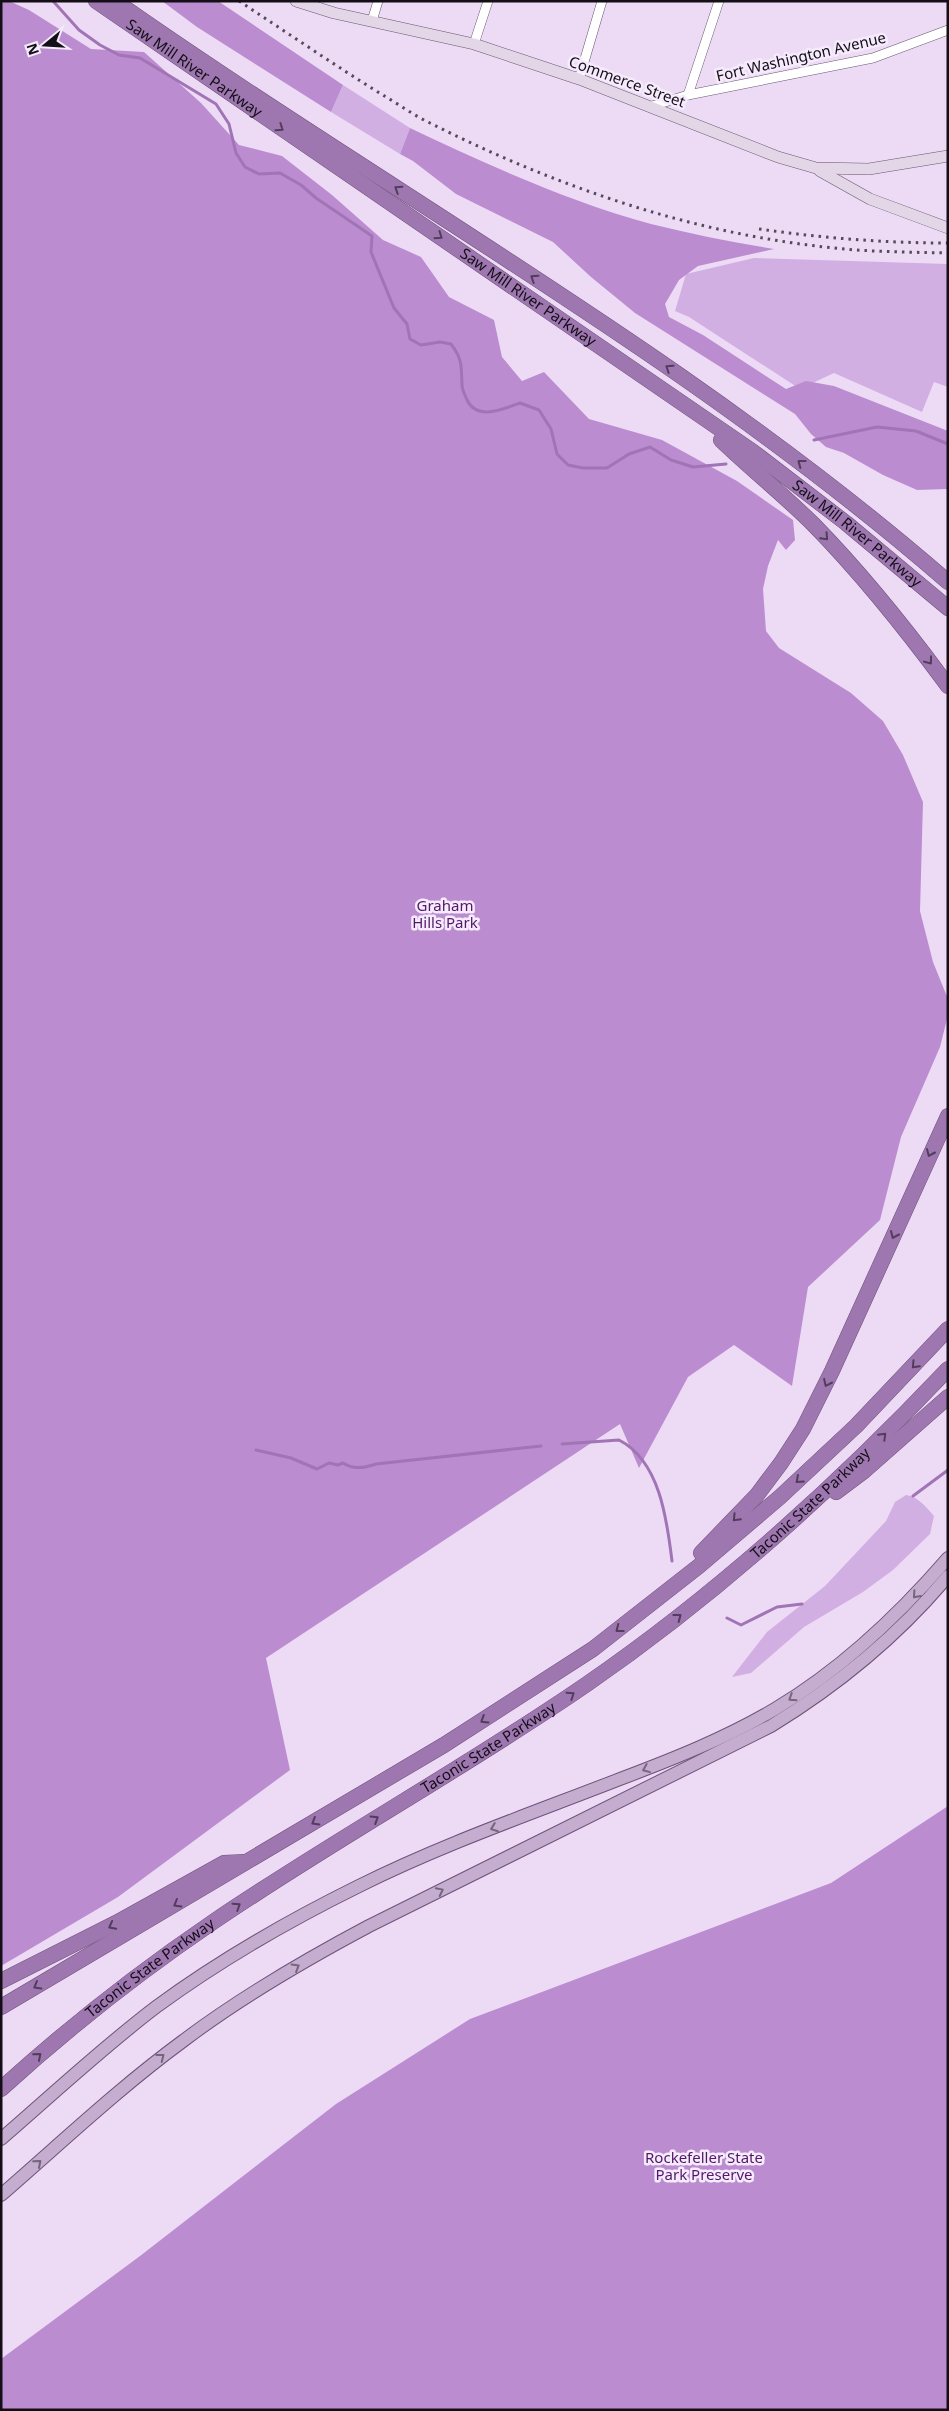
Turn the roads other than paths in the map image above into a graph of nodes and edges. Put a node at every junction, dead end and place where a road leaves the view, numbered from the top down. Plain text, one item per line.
1 (96, 1) edge
2 (114, 1) edge
3 (296, 1) edge
4 (378, 1) edge
5 (488, 1) edge
6 (602, 1) edge
7 (719, 1) edge
8 (372, 21) junction
9 (948, 30) edge
10 (474, 44) junction
11 (579, 79) junction
12 (688, 96) junction
13 (652, 106) junction
14 (948, 156) edge
15 (816, 168) junction
16 (948, 228) edge
17 (687, 407) junction
18 (819, 477) junction
19 (948, 570) edge
20 (948, 582) edge
21 (948, 608) edge
22 (948, 686) edge
23 (948, 1116) edge
24 (948, 1329) edge
25 (948, 1369) edge
26 (948, 1397) edge
27 (797, 1517) junction
28 (948, 1558) edge
29 (948, 1576) edge
30 (657, 1599) junction
31 (249, 1861) junction
32 (1, 1981) edge
33 (1, 2007) edge
34 (1, 2089) edge
35 (1, 2139) edge
36 (1, 2195) edge

1 -> 17 highway, Saw Mill River Parkway
18 -> 2 highway, Saw Mill River Parkway
3 - 8 main road, Commerce Street
4 - 8 street
5 - 10 street
6 - 11 street
7 - 12 street
8 - 10 main road, Commerce Street
9 - 12 street, Fort Washington Avenue
10 - 11 main road, Commerce Street
11 - 13 main road, Commerce Street
12 - 13 street, Fort Washington Avenue
13 - 15 main road, Commerce Street
14 - 15 main road, Commerce Street
15 - 16 main road
17 - 21 highway, Saw Mill River Parkway
17 -> 22 highway
18 - 19 highway
18 - 20 highway, Saw Mill River Parkway
23 -> 30 highway
24 -> 30 highway, Taconic State Parkway
27 -> 25 highway, Taconic State Parkway
26 - 27 highway
34 -> 27 highway, Taconic State Parkway
28 -> 35 main road
36 -> 29 main road
30 -> 31 highway, Taconic State Parkway
31 -> 32 highway
31 -> 33 highway, Taconic State Parkway

